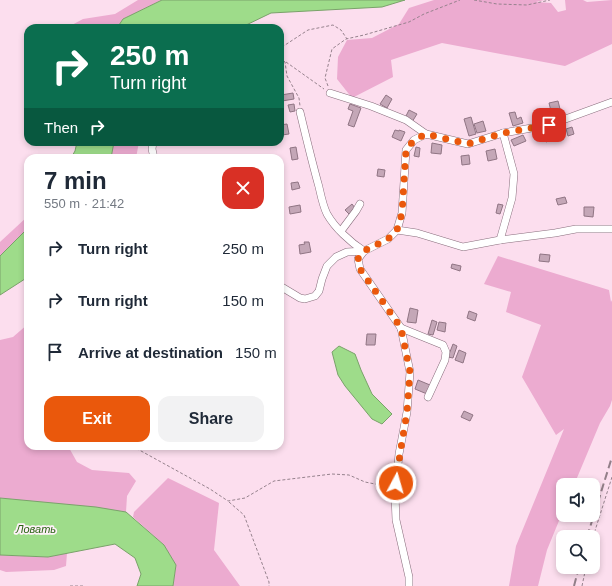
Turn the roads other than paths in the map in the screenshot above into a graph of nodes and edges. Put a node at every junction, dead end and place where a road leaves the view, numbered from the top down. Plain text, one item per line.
1 (330, 93) road end
2 (612, 102) edge
3 (300, 112) road end
4 (503, 133) junction
5 (426, 134) junction
6 (360, 204) dead end
7 (612, 229) edge
8 (397, 230) junction
9 (341, 231) junction
10 (500, 240) junction
11 (364, 251) junction
12 (284, 288) edge
13 (401, 328) junction
14 (428, 397) dead end
15 (409, 586) edge

1 - 5 street
2 - 4 street
3 - 9 street
4 - 5 street
4 - 10 street
5 - 8 street
6 - 9 street
7 - 10 street
8 - 10 street
8 - 11 street
9 - 11 street
11 - 12 street
11 - 13 street
13 - 14 street
13 - 15 street

